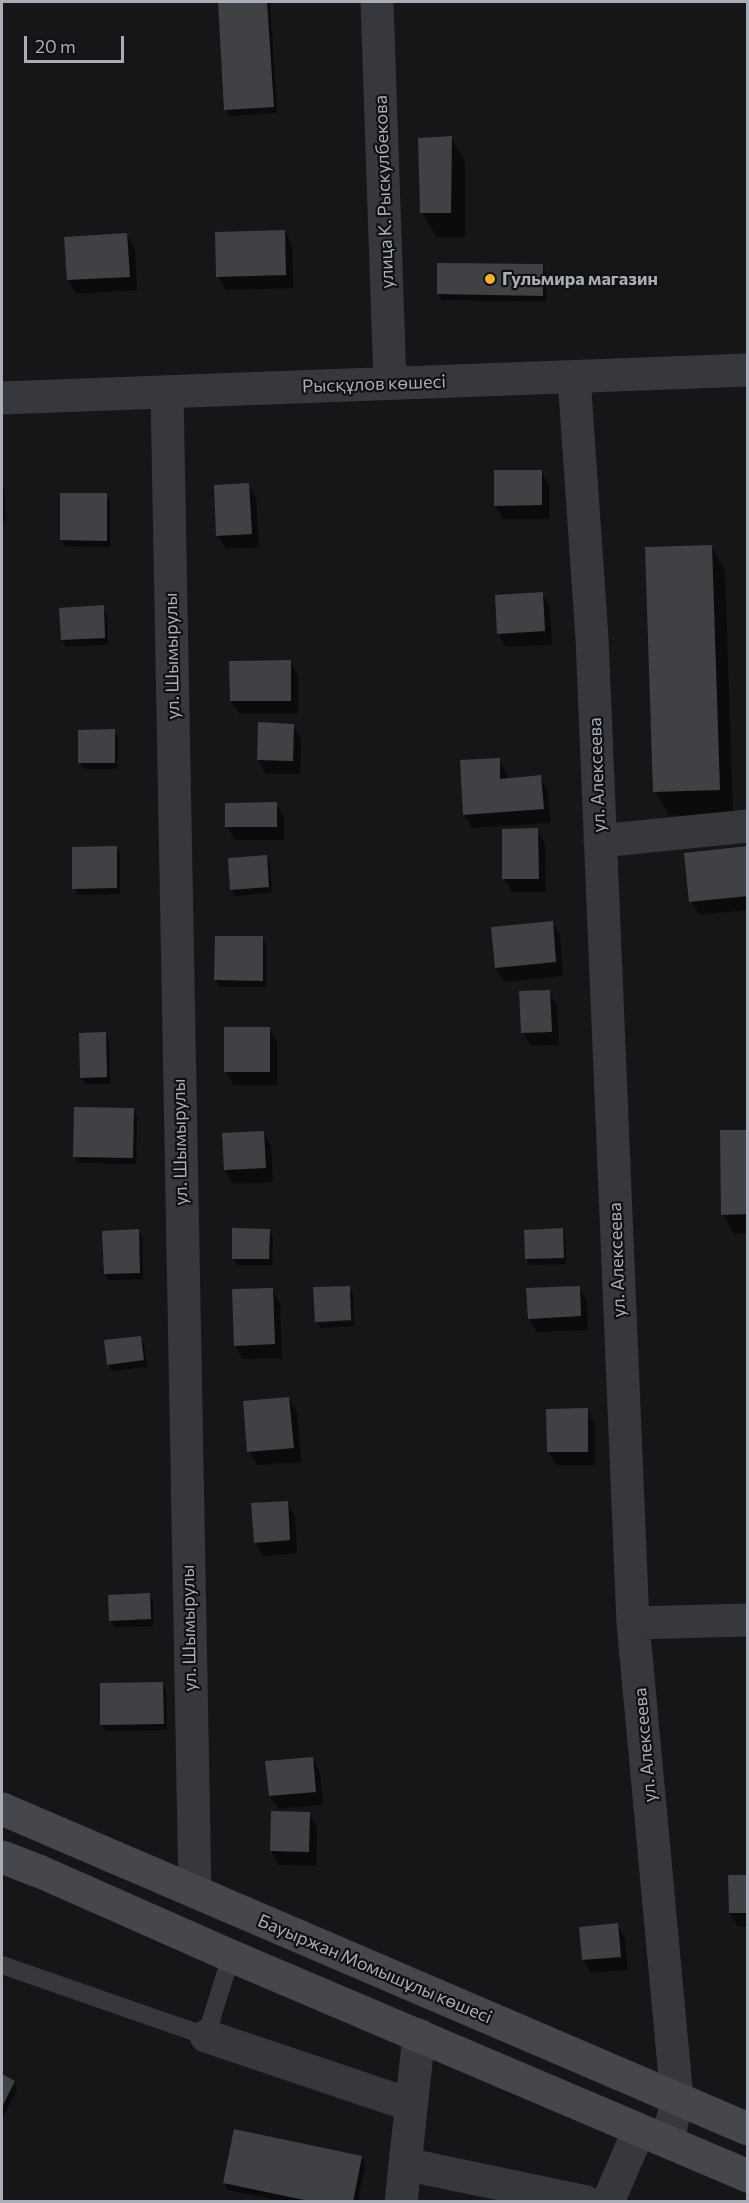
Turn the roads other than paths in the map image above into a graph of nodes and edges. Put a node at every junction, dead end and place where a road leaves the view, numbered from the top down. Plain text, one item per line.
1 (377, 2) edge
2 (747, 370) edge
3 (574, 377) junction
4 (390, 383) junction
5 (167, 392) junction
6 (2, 398) edge
7 (747, 826) edge
8 (600, 841) junction
9 (747, 1620) edge
10 (633, 1623) junction
11 (2, 1809) edge
12 (2, 1857) edge
13 (195, 1892) junction
14 (231, 1956) junction
15 (2, 1965) edge
16 (419, 2035) junction
17 (206, 2036) junction
18 (677, 2099) junction
19 (411, 2105) junction
20 (747, 2129) edge
21 (653, 2135) junction
22 (405, 2164) junction
23 (747, 2176) edge
24 (401, 2202) edge
25 (586, 2202) edge
26 (608, 2202) edge

1 - 4 street, улица К. Рыскулбекова
2 - 3 street, Рысқұлов көшесі
3 - 4 street, Рысқұлов көшесі
3 - 8 street, ул. Алексеева
4 - 5 street, Рысқұлов көшесі
5 - 6 street, Рысқұлов көшесі
5 - 13 street, ул. Шымырулы
7 - 8 street
8 - 10 street, ул. Алексеева
9 - 10 street
10 - 18 street, ул. Алексеева
11 - 13 street, Бауыржан Момышұлы көшесі
12 - 14 street
13 - 18 street, Бауыржан Момышұлы көшесі
14 - 16 street
14 - 17 lane
15 - 17 lane
16 - 19 street
16 - 21 street
17 - 19 street
18 - 20 street, Бауыржан Момышұлы көшесі
18 - 21 street, ул. Алексеева
19 - 22 street
21 - 23 street
21 - 26 street, ул. Алексеева
22 - 24 street
22 - 25 street

